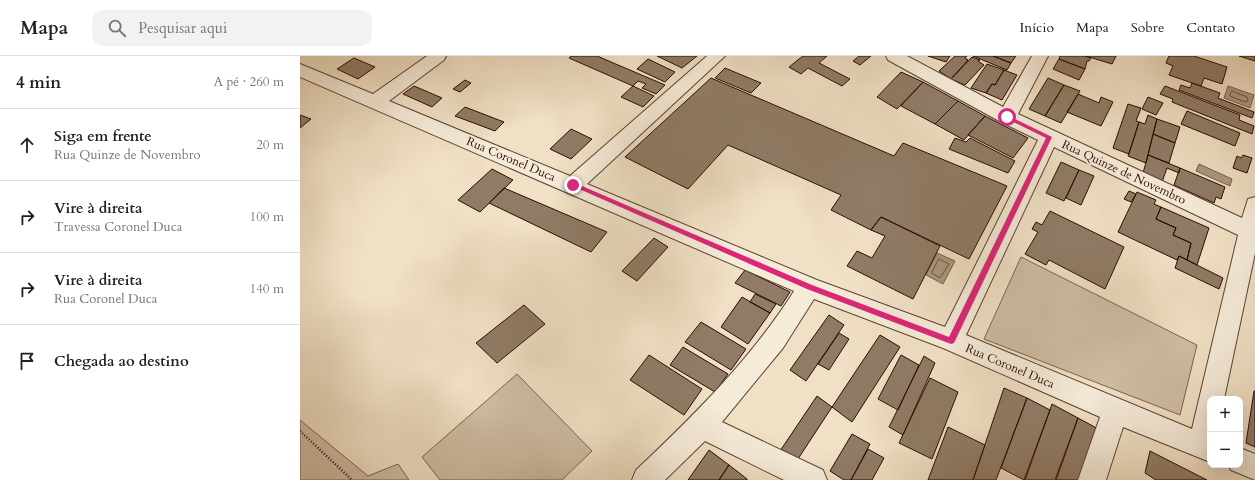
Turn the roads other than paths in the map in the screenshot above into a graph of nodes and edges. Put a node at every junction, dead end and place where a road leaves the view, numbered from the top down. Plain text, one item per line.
1 (438, 56) edge
2 (717, 56) edge
3 (894, 56) edge
4 (1040, 56) edge
5 (300, 70) edge
6 (376, 101) junction
7 (1007, 117) junction
8 (1049, 137) junction
9 (573, 185) junction
10 (1255, 204) edge
11 (1249, 231) junction
12 (810, 287) junction
13 (951, 340) junction
14 (1212, 396) edge
15 (1114, 411) junction
16 (703, 426) junction
17 (1207, 432) edge
18 (1206, 447) edge
19 (1243, 462) edge
20 (1255, 468) edge
21 (646, 480) edge
22 (813, 480) edge
23 (1092, 480) edge

1 - 6 street
2 - 9 street
3 - 7 street, Rua Quinze de Novembro
4 - 7 street
5 - 6 street, Rua Coronel Duca
6 - 9 street, Rua Coronel Duca
7 - 8 street, Rua Quinze de Novembro
8 - 11 street, Rua Quinze de Novembro
8 - 13 street
9 - 12 street, Rua Coronel Duca
10 - 11 street
11 - 14 street
12 - 13 street, Rua Coronel Duca
12 - 16 street
13 - 15 street, Rua Coronel Duca
15 - 18 street, Rua Coronel Duca
15 - 23 street
16 - 21 street
16 - 22 street
17 - 18 street
19 - 20 street

